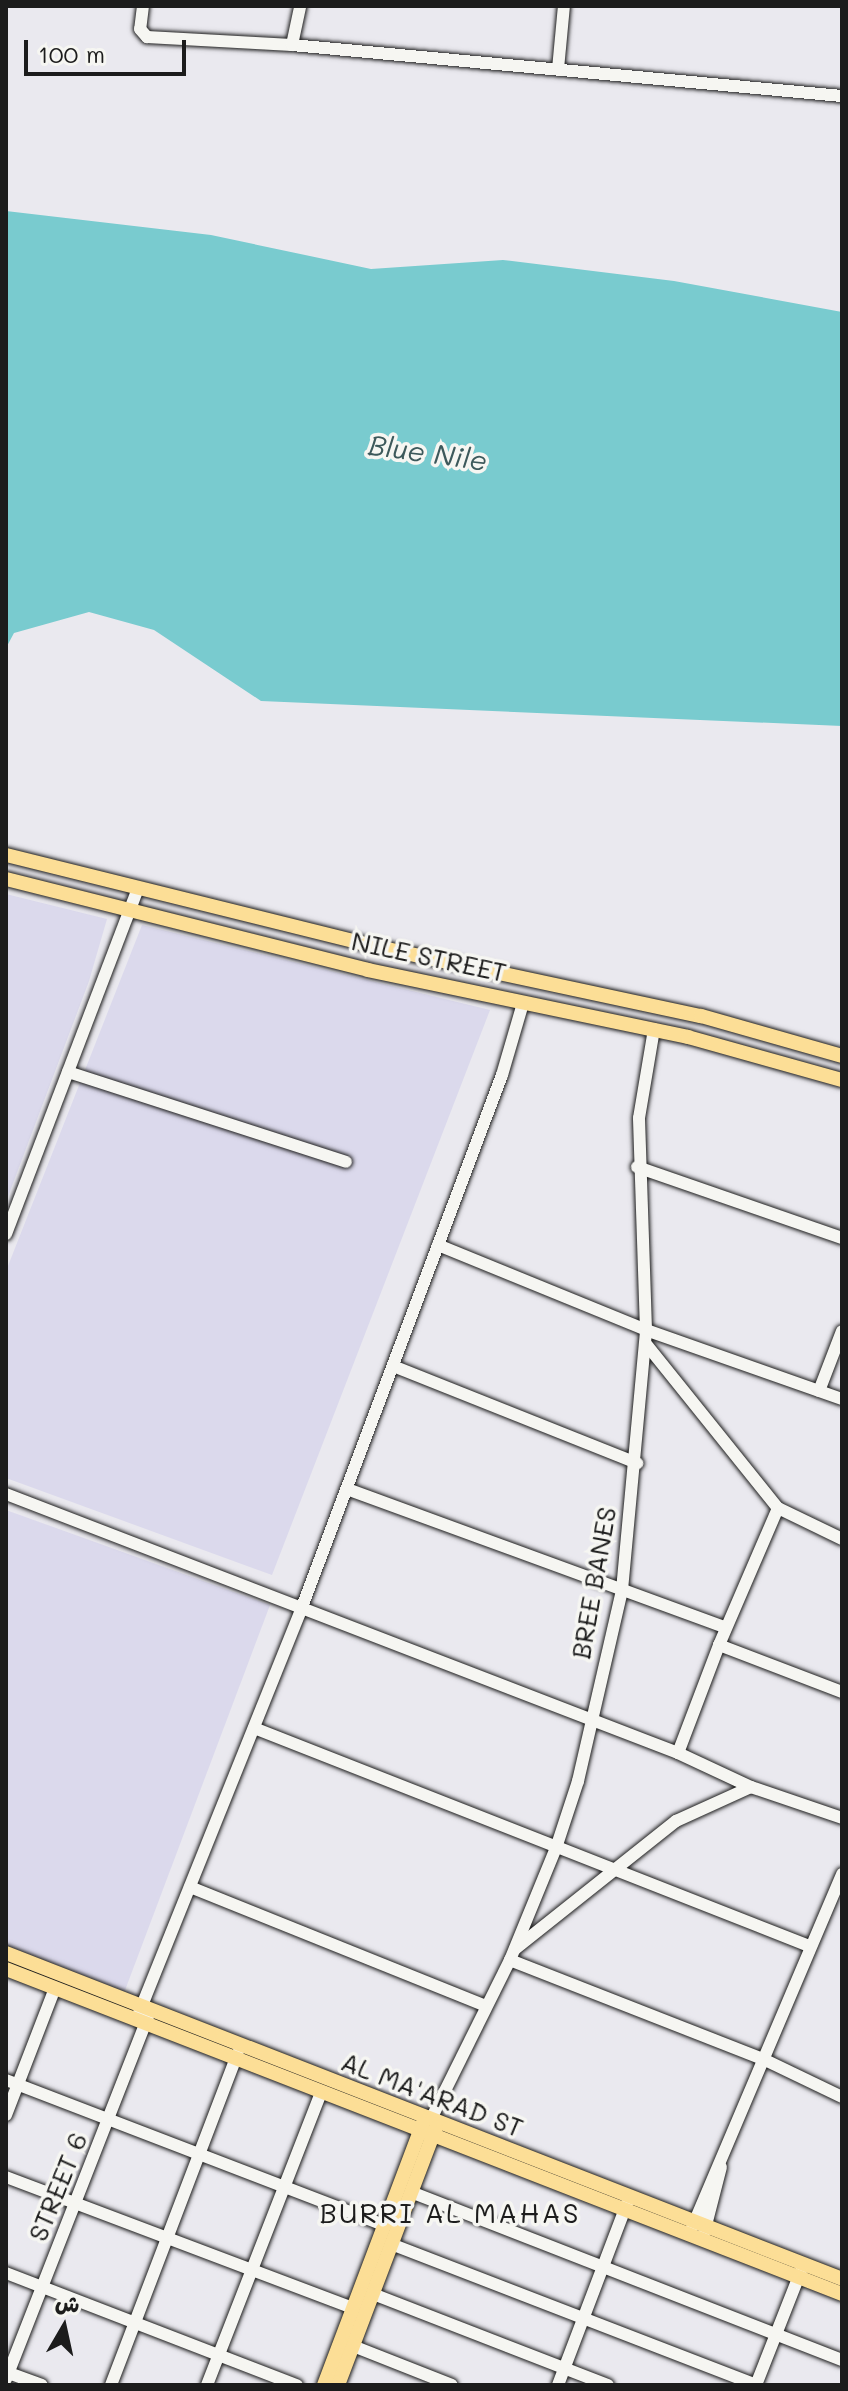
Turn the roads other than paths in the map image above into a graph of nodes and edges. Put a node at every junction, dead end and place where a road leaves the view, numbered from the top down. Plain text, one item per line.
1 (143, 6) edge
2 (300, 6) edge
3 (564, 6) edge
4 (292, 45) junction
5 (558, 69) junction
6 (842, 96) edge
7 (6, 855) edge
8 (6, 879) edge
9 (138, 888) junction
10 (130, 910) junction
11 (523, 1003) junction
12 (654, 1029) junction
13 (842, 1056) edge
14 (68, 1072) junction
15 (842, 1080) edge
16 (346, 1162) dead end
17 (637, 1167) junction
18 (6, 1234) edge
19 (842, 1238) edge
20 (438, 1245) junction
21 (646, 1330) junction
22 (842, 1331) edge
23 (646, 1344) junction
24 (393, 1366) junction
25 (819, 1391) junction
26 (842, 1399) edge
27 (637, 1463) junction
28 (347, 1489) junction
29 (6, 1494) edge
30 (778, 1508) junction
31 (842, 1539) edge
32 (622, 1590) junction
33 (302, 1607) junction
34 (725, 1627) junction
35 (719, 1645) junction
36 (842, 1692) edge
37 (592, 1722) junction
38 (254, 1728) junction
39 (678, 1753) junction
40 (751, 1787) junction
41 (842, 1818) edge
42 (556, 1848) junction
43 (613, 1872) junction
44 (842, 1874) edge
45 (190, 1887) junction
46 (829, 1906) junction
47 (809, 1946) junction
48 (6, 1953) edge
49 (512, 1955) junction
50 (6, 1969) edge
51 (55, 1988) junction
52 (793, 1991) junction
53 (486, 2006) junction
54 (143, 2015) junction
55 (238, 2053) junction
56 (765, 2060) junction
57 (12, 2082) edge
58 (321, 2092) junction
59 (842, 2097) edge
60 (6, 2115) edge
61 (108, 2119) junction
62 (429, 2125) junction
63 (198, 2154) junction
64 (6, 2177) edge
65 (285, 2186) junction
66 (411, 2192) junction
67 (75, 2204) junction
68 (627, 2204) junction
69 (384, 2225) junction
70 (698, 2231) junction
71 (167, 2240) junction
72 (391, 2244) junction
73 (602, 2269) junction
74 (801, 2270) junction
75 (252, 2272) junction
76 (6, 2273) edge
77 (842, 2279) edge
78 (41, 2287) junction
79 (373, 2294) junction
80 (842, 2294) edge
81 (353, 2308) junction
82 (584, 2317) junction
83 (133, 2323) junction
84 (776, 2334) junction
85 (353, 2346) junction
86 (218, 2356) junction
87 (842, 2360) edge
88 (564, 2368) junction
89 (7, 2375) edge
90 (42, 2385) edge
91 (111, 2385) edge
92 (207, 2385) edge
93 (297, 2385) edge
94 (324, 2385) edge
95 (338, 2385) edge
96 (452, 2385) edge
97 (558, 2385) edge
98 (608, 2385) edge
99 (757, 2385) edge

1 - 4 street
2 - 4 street
3 - 5 street
4 - 5 street
5 - 6 street
7 - 9 main road, NILE STREET
8 - 10 main road, NILE STREET
9 - 10 street
9 - 13 main road, NILE STREET
10 - 11 main road, NILE STREET
10 - 14 street
11 - 12 main road, NILE STREET
11 - 20 street, STREET 6
12 - 15 main road, NILE STREET
12 - 17 street, BREE BANES
14 - 16 street
14 - 18 street
17 - 19 street
17 - 21 street, BREE BANES
20 - 21 street
20 - 24 street, STREET 6
21 - 23 street, BREE BANES
21 - 25 street
22 - 25 street
23 - 27 street, BREE BANES
23 - 30 street
24 - 27 street
24 - 28 street, STREET 6
25 - 26 street
27 - 32 street, BREE BANES
28 - 32 street
28 - 33 street, STREET 6
29 - 33 street
30 - 31 street
30 - 34 street
32 - 34 street
32 - 37 street, BREE BANES
33 - 37 street
33 - 38 street, STREET 6
34 - 35 street
35 - 36 street
35 - 39 street
37 - 39 street
37 - 42 street, BREE BANES
38 - 42 street
38 - 45 street, STREET 6
39 - 40 street
40 - 41 street
40 - 43 street
42 - 43 street
42 - 49 street, BREE BANES
43 - 47 street
43 - 49 street
44 - 46 street
45 - 53 street
45 - 54 street, STREET 6
46 - 47 street
46 - 52 street
47 - 52 street
48 - 54 main road, AL MA'ARAD ST
49 - 53 street, BREE BANES
49 - 56 street
50 - 51 main road, AL MA'ARAD ST
51 - 54 main road, AL MA'ARAD ST
51 - 57 street
52 - 56 street
53 - 62 street, BREE BANES
54 - 55 main road, AL MA'ARAD ST
54 - 61 street, STREET 6
55 - 58 main road, AL MA'ARAD ST
55 - 62 main road, AL MA'ARAD ST
55 - 63 street
56 - 59 street
56 - 70 street
57 - 60 street
57 - 61 street
58 - 62 main road, AL MA'ARAD ST
58 - 65 street
61 - 63 street
61 - 67 street, STREET 6
62 - 66 main road, BREE BANES
62 - 68 main road, AL MA'ARAD ST
62 - 69 main road, BREE BANES
63 - 65 street
63 - 71 street
64 - 67 street
65 - 69 street
65 - 75 street
66 - 72 main road, BREE BANES
66 - 73 street
67 - 71 street
67 - 78 street, STREET 6
68 - 70 main road, AL MA'ARAD ST
68 - 73 street
69 - 81 main road, BREE BANES
70 - 74 main road, AL MA'ARAD ST
71 - 75 street
71 - 83 street
72 - 79 main road, BREE BANES
72 - 82 street
73 - 82 street
73 - 84 street
74 - 77 main road, AL MA'ARAD ST
74 - 80 main road, AL MA'ARAD ST
74 - 84 street
75 - 81 street
75 - 86 street
76 - 78 street
78 - 83 street
78 - 89 street, STREET 6
79 - 85 main road, BREE BANES
79 - 88 street
81 - 94 main road, BREE BANES
82 - 88 street
82 - 99 street
83 - 86 street
83 - 91 street
84 - 87 street
84 - 99 street
85 - 95 main road, BREE BANES
85 - 96 street
86 - 92 street
86 - 93 street
88 - 97 street
88 - 98 street
89 - 90 street

